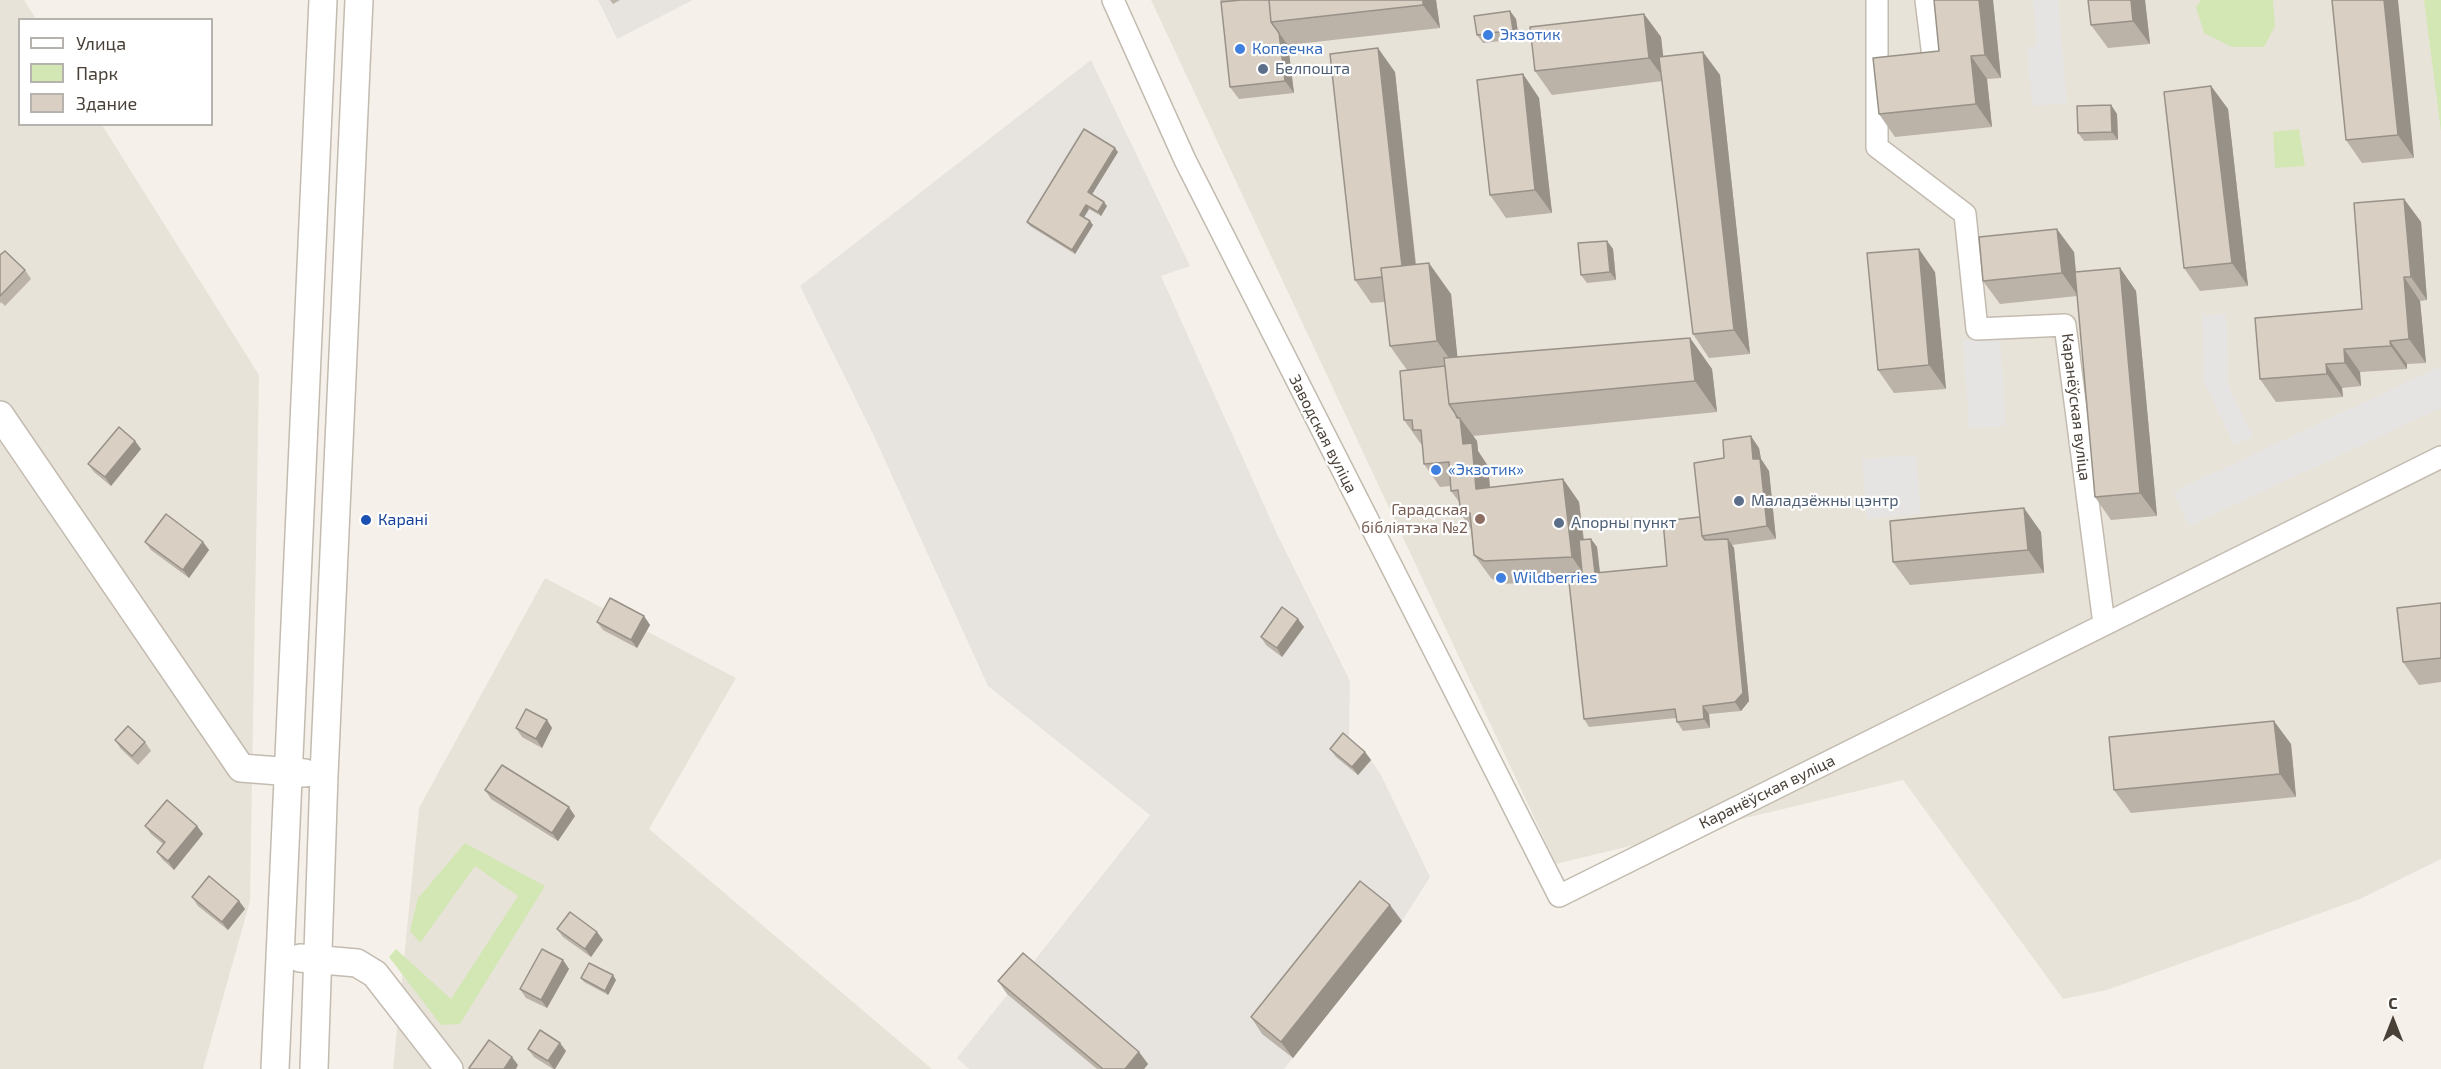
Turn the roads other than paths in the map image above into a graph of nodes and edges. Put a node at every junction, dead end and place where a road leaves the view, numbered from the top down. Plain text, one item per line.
1 (323, 0) edge
2 (359, 0) edge
3 (1113, 0) edge
4 (1877, 0) edge
5 (1926, 0) edge
6 (1876, 74) junction
7 (0, 415) edge
8 (2441, 457) edge
9 (2104, 624) junction
10 (288, 772) junction
11 (324, 775) junction
12 (1559, 896) joint
13 (280, 956) junction
14 (316, 959) junction
15 (275, 1069) edge
16 (314, 1069) edge
17 (449, 1069) edge

1 - 10 street
2 - 11 street
3 - 12 street, Заводская вуліца
4 - 6 street, Каранёўская вуліца
5 - 6 street
6 - 9 street, Каранёўская вуліца
7 - 10 street
8 - 9 street, Каранёўская вуліца
9 - 12 street, Каранёўская вуліца
10 - 11 street
10 - 13 street
11 - 14 street
13 - 14 street
13 - 15 street
14 - 16 street
14 - 17 street

